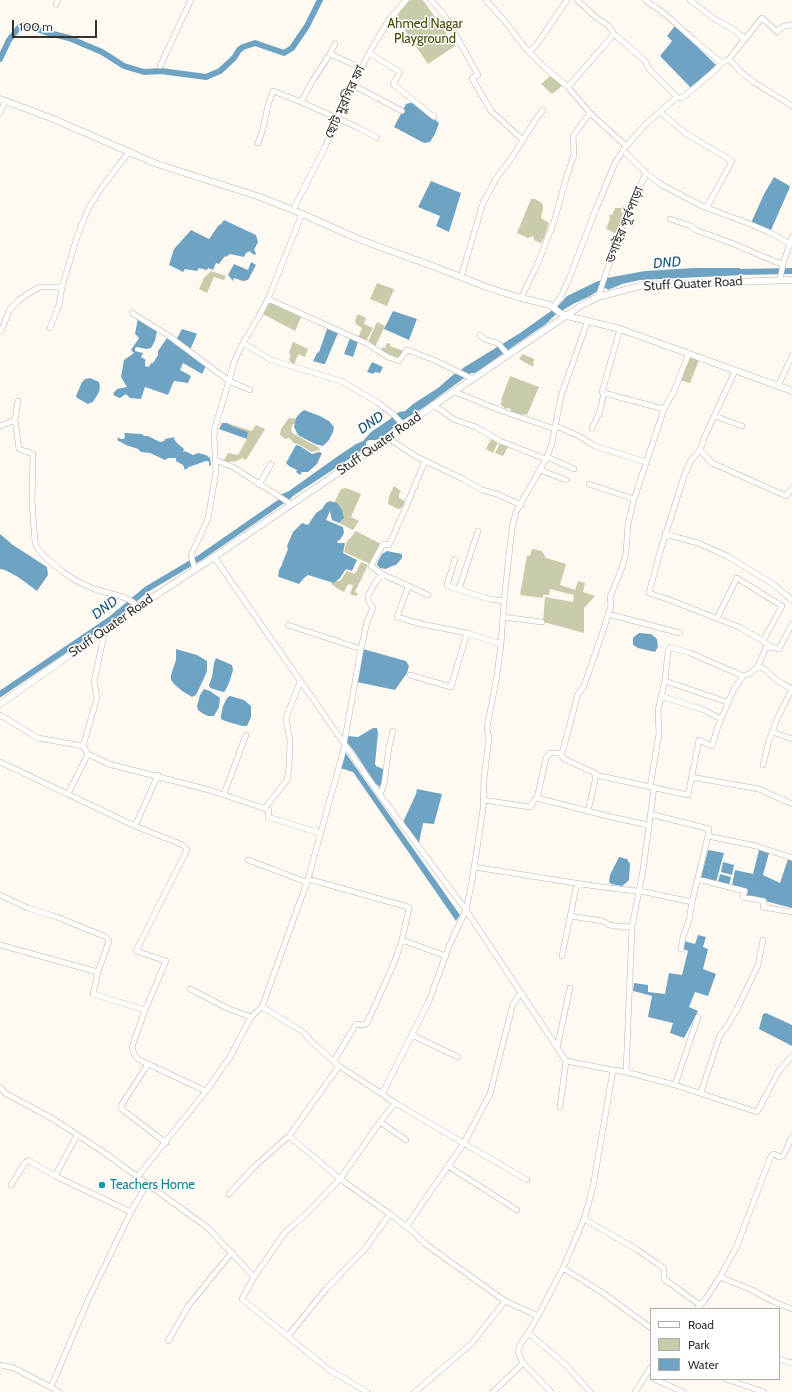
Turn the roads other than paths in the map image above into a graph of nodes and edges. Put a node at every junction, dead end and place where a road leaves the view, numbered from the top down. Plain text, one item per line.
1 (191, 0) edge
2 (406, 0) edge
3 (431, 0) edge
4 (486, 0) edge
5 (567, 0) edge
6 (577, 0) edge
7 (644, 0) edge
8 (690, 0) edge
9 (792, 25) edge
10 (614, 34) junction
11 (745, 40) junction
12 (335, 44) dead end
13 (529, 52) junction
14 (369, 53) junction
15 (330, 54) junction
16 (729, 59) junction
17 (722, 63) junction
18 (160, 66) dead end
19 (361, 68) junction
20 (353, 85) junction
21 (568, 87) junction
22 (677, 97) junction
23 (2, 100) edge
24 (302, 102) junction
25 (792, 106) edge
26 (543, 110) dead end
27 (402, 111) dead end
28 (0, 112) edge
29 (660, 112) junction
30 (590, 113) junction
31 (434, 117) dead end
32 (337, 119) junction
33 (377, 138) dead end
34 (523, 140) junction
35 (258, 143) dead end
36 (624, 148) junction
37 (129, 152) junction
38 (646, 172) junction
39 (707, 207) junction
40 (294, 210) junction
41 (302, 214) junction
42 (670, 219) dead end
43 (792, 237) edge
44 (791, 244) edge
45 (783, 264) junction
46 (461, 278) junction
47 (780, 280) junction
48 (792, 280) edge
49 (62, 287) junction
50 (599, 295) junction
51 (521, 298) junction
52 (268, 299) junction
53 (552, 306) junction
54 (132, 313) dead end
55 (567, 316) junction
56 (588, 320) junction
57 (50, 328) dead end
58 (620, 329) junction
59 (0, 330) edge
60 (480, 335) dead end
61 (243, 343) junction
62 (689, 353) junction
63 (507, 354) junction
64 (792, 356) edge
65 (735, 371) junction
66 (470, 378) junction
67 (229, 380) junction
68 (778, 386) junction
69 (250, 390) dead end
70 (792, 391) edge
71 (455, 392) junction
72 (604, 393) junction
73 (18, 401) dead end
74 (434, 405) junction
75 (664, 409) junction
76 (715, 416) junction
77 (15, 420) junction
78 (402, 424) junction
79 (0, 426) edge
80 (742, 426) dead end
81 (592, 428) dead end
82 (554, 429) junction
83 (388, 438) junction
84 (700, 450) junction
85 (546, 458) junction
86 (215, 460) junction
87 (425, 461) junction
88 (646, 462) junction
89 (271, 464) dead end
90 (574, 469) dead end
91 (540, 470) junction
92 (566, 480) dead end
93 (589, 484) dead end
94 (259, 485) junction
95 (792, 488) edge
96 (634, 499) junction
97 (288, 503) junction
98 (520, 505) junction
99 (478, 531) dead end
100 (665, 534) junction
101 (214, 557) junction
102 (456, 559) dead end
103 (194, 567) junction
104 (382, 574) junction
105 (408, 587) junction
106 (459, 589) junction
107 (428, 595) dead end
108 (790, 598) edge
109 (504, 601) junction
110 (133, 603) junction
111 (782, 606) junction
112 (608, 614) junction
113 (503, 618) junction
114 (717, 618) junction
115 (542, 622) dead end
116 (792, 624) edge
117 (288, 625) dead end
118 (105, 630) junction
119 (680, 632) dead end
120 (467, 633) junction
121 (763, 641) junction
122 (501, 644) junction
123 (770, 647) junction
124 (361, 649) junction
125 (758, 666) junction
126 (410, 675) dead end
127 (743, 676) junction
128 (300, 682) junction
129 (665, 682) junction
130 (792, 689) edge
131 (661, 696) junction
132 (727, 702) junction
133 (0, 704) edge
134 (0, 715) edge
135 (720, 719) junction
136 (393, 731) dead end
137 (772, 732) junction
138 (246, 735) dead end
139 (792, 739) edge
140 (344, 745) junction
141 (83, 746) junction
142 (560, 753) junction
143 (88, 754) junction
144 (0, 762) edge
145 (763, 766) dead end
146 (158, 775) junction
147 (596, 775) junction
148 (691, 777) junction
149 (652, 787) junction
150 (68, 794) junction
151 (224, 794) junction
152 (380, 795) junction
153 (537, 798) junction
154 (484, 800) junction
155 (792, 804) edge
156 (265, 808) junction
157 (588, 811) junction
158 (650, 814) junction
159 (135, 826) junction
160 (648, 826) junction
161 (320, 833) junction
162 (708, 836) junction
163 (792, 858) edge
164 (248, 860) dead end
165 (474, 867) junction
166 (697, 879) junction
167 (307, 881) junction
168 (577, 883) junction
169 (638, 892) junction
170 (0, 895) edge
171 (692, 902) junction
172 (466, 910) junction
173 (792, 912) edge
174 (570, 916) junction
175 (632, 927) junction
176 (402, 940) junction
177 (763, 940) dead end
178 (0, 945) edge
179 (681, 949) dead end
180 (446, 956) junction
181 (562, 956) dead end
182 (98, 972) junction
183 (570, 988) dead end
184 (190, 989) dead end
185 (521, 993) junction
186 (262, 1007) junction
187 (145, 1010) junction
188 (251, 1017) junction
189 (698, 1018) dead end
190 (412, 1035) junction
191 (557, 1048) junction
192 (792, 1056) edge
193 (458, 1058) dead end
194 (334, 1061) junction
195 (566, 1061) junction
196 (148, 1064) junction
197 (339, 1066) junction
198 (613, 1070) junction
199 (626, 1072) junction
200 (675, 1084) junction
201 (0, 1087) edge
202 (206, 1091) junction
203 (701, 1092) junction
204 (382, 1094) junction
205 (395, 1103) junction
206 (560, 1107) dead end
207 (380, 1122) junction
208 (77, 1135) junction
209 (289, 1136) junction
210 (792, 1137) edge
211 (406, 1140) dead end
212 (166, 1142) junction
213 (464, 1143) junction
214 (448, 1166) junction
215 (54, 1176) junction
216 (138, 1176) junction
217 (340, 1179) junction
218 (527, 1180) dead end
219 (147, 1183) junction
220 (11, 1185) dead end
221 (229, 1194) dead end
222 (517, 1210) dead end
223 (131, 1212) junction
224 (390, 1214) junction
225 (584, 1219) junction
226 (406, 1227) junction
227 (232, 1252) junction
228 (563, 1268) junction
229 (254, 1277) junction
230 (720, 1277) junction
231 (505, 1300) junction
232 (698, 1307) edge
233 (792, 1309) edge
234 (538, 1316) junction
235 (650, 1327) edge
236 (528, 1333) junction
237 (288, 1336) junction
238 (168, 1341) dead end
239 (780, 1359) edge
240 (523, 1363) junction
241 (792, 1363) edge
242 (0, 1365) edge
243 (649, 1377) edge
244 (656, 1380) edge
245 (729, 1380) edge
246 (51, 1387) junction
247 (59, 1392) edge
248 (366, 1392) edge
249 (415, 1392) edge
250 (493, 1392) edge
251 (551, 1392) edge
252 (590, 1392) edge
253 (635, 1392) edge
254 (683, 1392) edge
255 (764, 1392) edge

1 - 18 street
2 - 14 street, ছোট মুরগির ফা
3 - 34 street
4 - 13 street
5 - 13 street
6 - 10 street
7 - 17 street
8 - 11 street
9 - 11 street
10 - 21 street
10 - 22 street
11 - 16 street
12 - 15 street
13 - 21 street
14 - 19 street, ছোট মুরগির ফা
14 - 31 street
15 - 19 street
15 - 24 street
16 - 17 street
16 - 25 street
17 - 22 street
19 - 20 street, ছোট মুরগির ফা
20 - 27 street
20 - 32 street, ছোট মুরগির ফা
21 - 30 street
22 - 29 street
23 - 28 street
23 - 37 street
24 - 32 street
24 - 35 street
26 - 34 street
29 - 36 street
29 - 39 street
30 - 36 street
30 - 51 street
32 - 33 street
32 - 40 street, ছোট মুরগির ফা
34 - 46 street
36 - 38 street
36 - 53 street
37 - 40 street
37 - 49 street
38 - 39 street
38 - 50 street, ডগাইর পূর্বপাড়া
39 - 44 street
40 - 41 street
41 - 46 street
41 - 52 street
42 - 45 street
43 - 44 street
44 - 45 street
45 - 47 street
46 - 51 street
47 - 48 street, Stuff Quater Road
47 - 50 street, Stuff Quater Road
49 - 57 street
49 - 59 street
50 - 55 street, Stuff Quater Road
51 - 53 street
52 - 61 street
52 - 66 street
53 - 55 street
54 - 67 street
55 - 56 street
55 - 63 street, Stuff Quater Road
56 - 58 street
56 - 82 street
58 - 62 street
58 - 72 street
60 - 63 street
61 - 67 street
61 - 78 street
62 - 65 street
62 - 75 street
63 - 66 street, Stuff Quater Road
64 - 68 street
65 - 68 street
65 - 76 street
66 - 71 street, Stuff Quater Road
67 - 69 street
67 - 86 street
68 - 70 street
71 - 74 street, Stuff Quater Road
71 - 82 street
72 - 75 street
72 - 81 street
73 - 77 street
74 - 78 street, Stuff Quater Road
74 - 85 street
75 - 88 street
76 - 80 street
76 - 84 street
77 - 79 street
77 - 110 street
78 - 83 street, Stuff Quater Road
82 - 85 street
82 - 88 street
83 - 87 street
83 - 97 street, Stuff Quater Road
84 - 95 street
84 - 100 street
85 - 90 street
85 - 91 street
86 - 94 street
86 - 103 street
87 - 98 street
87 - 104 street
88 - 96 street
89 - 94 street
91 - 92 street
91 - 98 street
93 - 96 street
94 - 97 street
96 - 112 street
97 - 101 street, Stuff Quater Road
98 - 109 street
99 - 106 street
100 - 108 street
100 - 114 street
101 - 103 street, Stuff Quater Road
101 - 128 street
102 - 106 street
103 - 110 street, Stuff Quater Road
104 - 105 street
104 - 124 street
105 - 107 street
105 - 120 street
106 - 109 street
108 - 111 street
109 - 113 street
110 - 118 street, Stuff Quater Road
111 - 114 street
111 - 121 street
112 - 119 street
112 - 142 street
113 - 115 street
113 - 122 street
114 - 121 street
116 - 123 street
117 - 124 street
118 - 133 street, Stuff Quater Road
118 - 141 street
120 - 122 street
120 - 126 street
121 - 123 street
122 - 154 street
123 - 125 street
124 - 140 street
125 - 127 street
125 - 130 street
127 - 129 street
127 - 132 street
128 - 140 street
128 - 156 street
129 - 131 street
129 - 132 street
130 - 137 street
131 - 135 street
131 - 149 street
132 - 135 street
134 - 141 street
135 - 148 street
136 - 152 street
137 - 139 street
137 - 145 street
138 - 151 street
140 - 152 street
140 - 161 street
141 - 143 street
142 - 147 street
142 - 153 street
143 - 146 street
143 - 150 street
144 - 150 street
146 - 151 street
146 - 159 street
147 - 149 street
147 - 157 street
148 - 149 street
148 - 155 street
149 - 158 street
150 - 159 street
151 - 156 street
152 - 172 street
153 - 154 street
153 - 157 street
154 - 165 street
156 - 161 street
157 - 160 street
158 - 160 street
158 - 162 street
159 - 187 street
160 - 169 street
161 - 167 street
162 - 163 street
162 - 166 street
164 - 167 street
165 - 168 street
165 - 172 street
166 - 171 street
166 - 173 street
167 - 176 street
167 - 186 street
168 - 169 street
168 - 174 street
169 - 171 street
169 - 175 street
170 - 182 street
171 - 179 street
172 - 180 street
172 - 185 street
174 - 175 street
174 - 181 street
175 - 199 street
176 - 180 street
176 - 194 street
177 - 203 street
178 - 182 street
180 - 190 street
182 - 187 street
183 - 191 street
184 - 188 street
185 - 191 street
185 - 213 street
186 - 188 street
186 - 194 street
187 - 196 street
188 - 202 street
189 - 200 street
190 - 193 street
190 - 204 street
191 - 195 street
192 - 203 street
194 - 197 street
195 - 198 street
195 - 206 street
196 - 202 street
196 - 212 street
197 - 204 street
197 - 209 street
198 - 199 street
198 - 225 street
199 - 200 street
200 - 203 street
201 - 208 street
202 - 212 street
204 - 205 street
205 - 207 street
205 - 213 street
207 - 211 street
207 - 217 street
208 - 215 street
208 - 216 street
209 - 217 street
209 - 221 street
210 - 230 street
212 - 216 street
213 - 214 street
213 - 218 street
214 - 222 street
214 - 226 street
215 - 220 street
215 - 223 street
216 - 219 street
217 - 224 street
217 - 229 street
219 - 223 street
219 - 227 street
223 - 246 street
224 - 226 street
224 - 237 street
225 - 228 street
225 - 232 street
226 - 231 street
227 - 229 street
227 - 238 street
228 - 234 street
228 - 235 street
229 - 237 street
230 - 232 street
230 - 233 street
231 - 234 street
231 - 249 street
234 - 236 street
236 - 240 street
236 - 252 street
237 - 248 street
239 - 241 street
240 - 250 street
240 - 251 street
242 - 246 street
243 - 253 street
244 - 254 street
245 - 255 street
246 - 247 street

